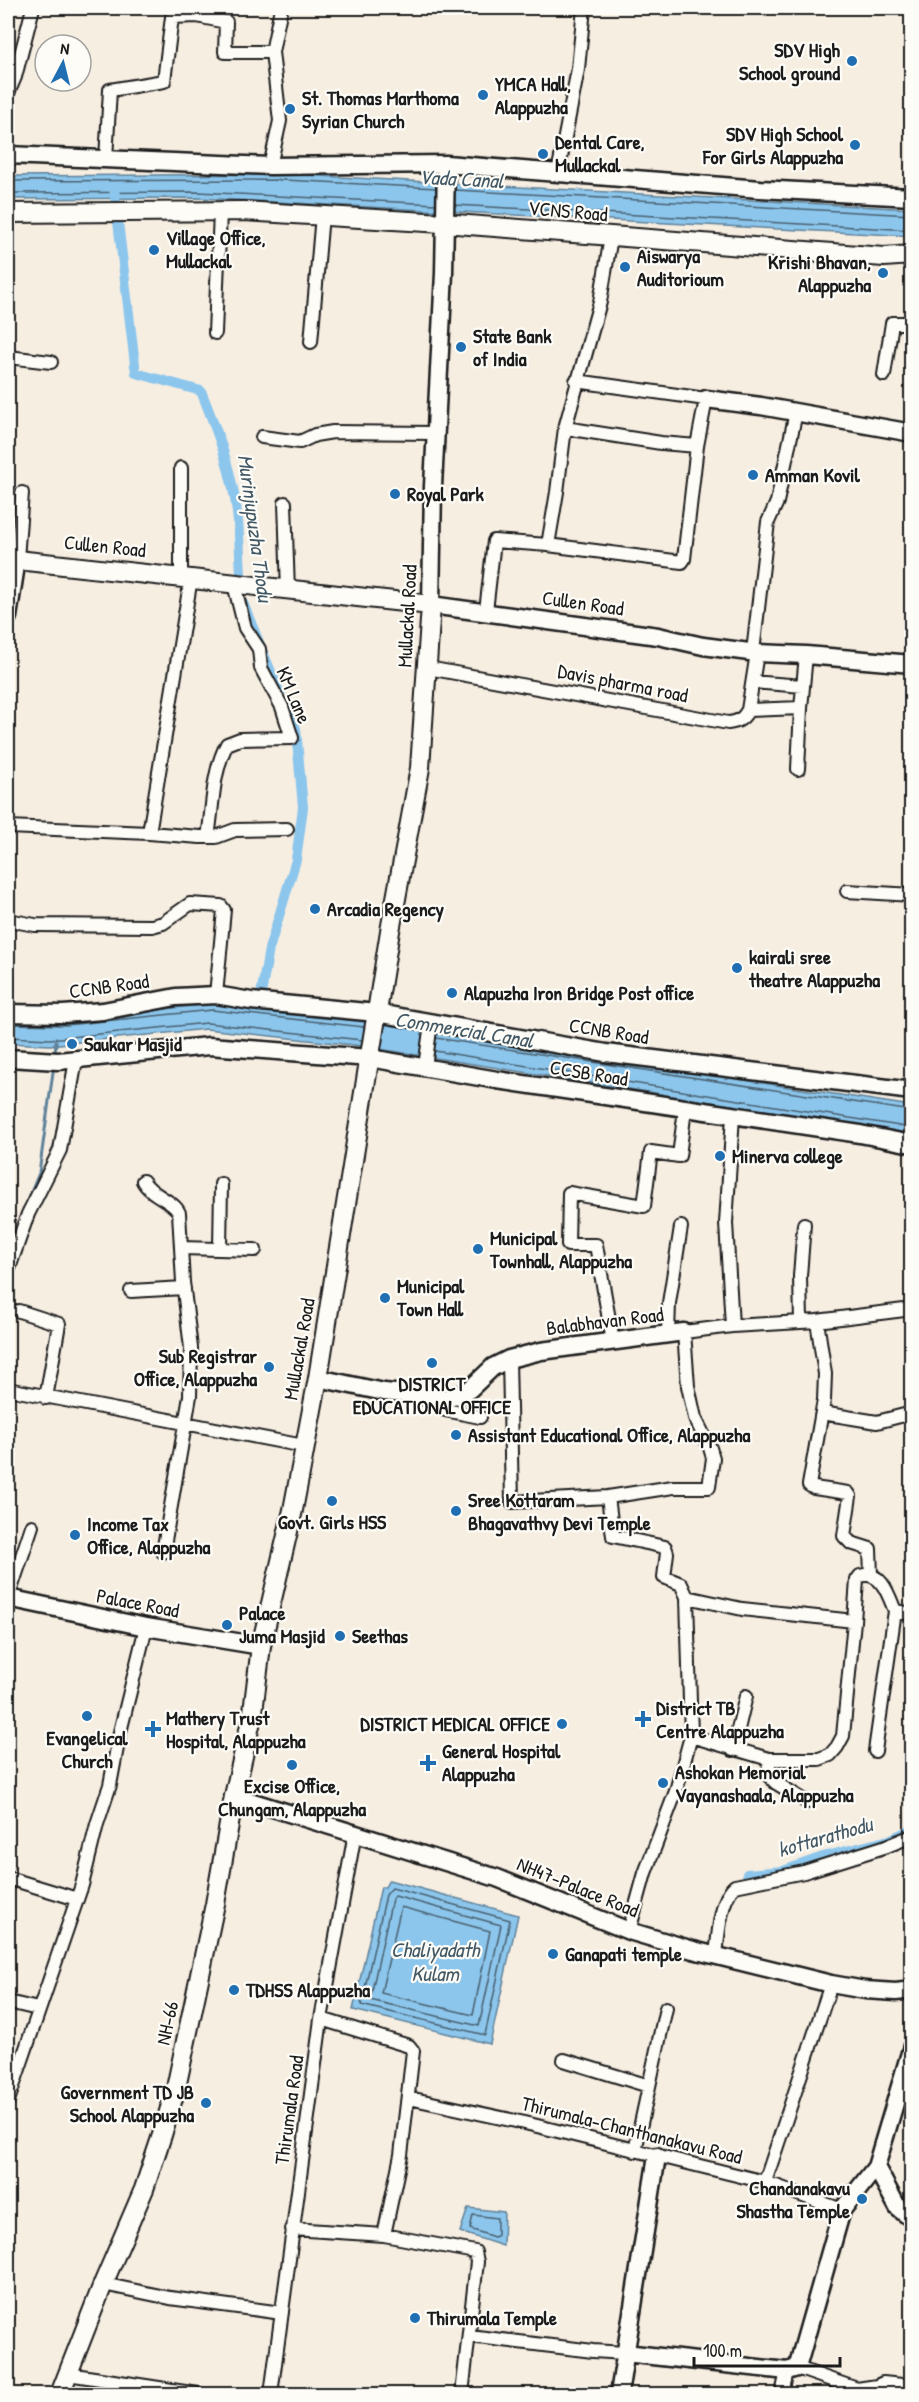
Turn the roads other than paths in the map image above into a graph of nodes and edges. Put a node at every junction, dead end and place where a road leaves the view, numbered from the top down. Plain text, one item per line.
1 (33, 8) edge
2 (281, 8) edge
3 (584, 8) edge
4 (197, 12) edge
5 (272, 52) junction
6 (8, 93) edge
7 (8, 155) edge
8 (106, 159) junction
9 (270, 166) junction
10 (445, 168) junction
11 (558, 173) junction
12 (912, 197) edge
13 (220, 212) junction
14 (14, 213) edge
15 (322, 215) junction
16 (444, 220) junction
17 (611, 237) junction
18 (912, 255) edge
19 (884, 257) junction
20 (912, 264) edge
21 (912, 322) edge
22 (215, 333) dead end
23 (311, 342) dead end
24 (8, 357) edge
25 (51, 362) dead end
26 (884, 375) dead end
27 (576, 381) junction
28 (706, 399) junction
29 (796, 412) junction
30 (565, 428) junction
31 (435, 433) junction
32 (912, 433) edge
33 (261, 437) dead end
34 (697, 446) junction
35 (181, 468) dead end
36 (22, 494) dead end
37 (285, 502) dead end
38 (548, 545) junction
39 (12, 559) edge
40 (186, 578) junction
41 (241, 585) junction
42 (288, 591) junction
43 (431, 605) junction
44 (486, 611) junction
45 (8, 617) edge
46 (755, 653) junction
47 (806, 655) junction
48 (912, 664) edge
49 (428, 668) junction
50 (753, 682) junction
51 (803, 686) junction
52 (801, 708) junction
53 (748, 710) junction
54 (798, 769) dead end
55 (8, 827) edge
56 (287, 829) dead end
57 (148, 833) junction
58 (208, 837) junction
59 (847, 891) dead end
60 (912, 895) edge
61 (8, 920) edge
62 (216, 995) junction
63 (8, 1013) edge
64 (376, 1015) junction
65 (431, 1026) junction
66 (371, 1056) junction
67 (8, 1058) edge
68 (76, 1060) junction
69 (425, 1063) junction
70 (912, 1091) edge
71 (685, 1109) junction
72 (733, 1116) junction
73 (912, 1144) edge
74 (143, 1181) dead end
75 (221, 1184) dead end
76 (804, 1224) dead end
77 (681, 1227) dead end
78 (181, 1248) junction
79 (220, 1249) junction
80 (255, 1250) dead end
81 (8, 1271) edge
82 (184, 1288) junction
83 (131, 1291) dead end
84 (912, 1309) edge
85 (19, 1311) dead end
86 (817, 1321) junction
87 (801, 1322) junction
88 (732, 1326) junction
89 (676, 1333) junction
90 (613, 1342) junction
91 (509, 1359) junction
92 (318, 1377) junction
93 (8, 1389) edge
94 (46, 1398) junction
95 (446, 1398) junction
96 (822, 1413) junction
97 (912, 1413) edge
98 (480, 1417) dead end
99 (185, 1423) junction
100 (304, 1446) junction
101 (608, 1497) junction
102 (32, 1526) dead end
103 (163, 1552) dead end
104 (871, 1575) junction
105 (687, 1597) junction
106 (8, 1598) edge
107 (895, 1611) junction
108 (912, 1614) edge
109 (854, 1621) junction
110 (146, 1627) junction
111 (261, 1646) junction
112 (746, 1696) dead end
113 (691, 1736) junction
114 (733, 1749) junction
115 (875, 1751) dead end
116 (769, 1759) junction
117 (234, 1796) junction
118 (807, 1802) dead end
119 (355, 1833) junction
120 (912, 1836) edge
121 (8, 1878) edge
122 (77, 1899) junction
123 (629, 1931) junction
124 (716, 1956) junction
125 (831, 1984) junction
126 (912, 1990) edge
127 (8, 2002) edge
128 (666, 2008) dead end
129 (38, 2009) junction
130 (321, 2019) junction
131 (911, 2051) edge
132 (564, 2060) dead end
133 (649, 2086) junction
134 (9, 2092) edge
135 (409, 2098) junction
136 (635, 2151) junction
137 (657, 2156) junction
138 (876, 2167) junction
139 (765, 2182) junction
140 (842, 2210) junction
141 (912, 2219) edge
142 (292, 2229) junction
143 (384, 2235) junction
144 (103, 2284) junction
145 (282, 2313) junction
146 (469, 2336) junction
147 (625, 2353) junction
148 (792, 2370) junction
149 (68, 2374) junction
150 (912, 2386) edge
151 (877, 2390) edge
152 (60, 2394) edge
153 (198, 2394) edge
154 (271, 2394) edge
155 (462, 2394) edge
156 (619, 2394) edge
157 (782, 2394) edge

1 - 6 street
2 - 5 street
3 - 11 street
4 - 5 street
4 - 8 street
5 - 9 street
7 - 8 main road
8 - 9 main road
9 - 10 main road
10 - 11 main road
10 - 16 main road, Mullackal Road
11 - 12 main road
13 - 14 main road, VCNS Road
13 - 15 main road, VCNS Road
13 - 22 street
15 - 16 main road, VCNS Road
15 - 23 street
16 - 17 main road, VCNS Road
16 - 31 main road, Mullackal Road
17 - 19 main road, VCNS Road
17 - 27 street
18 - 19 main road, VCNS Road
19 - 20 main road, VCNS Road
21 - 26 street
24 - 25 street
27 - 28 street
27 - 30 street
28 - 29 main road
28 - 34 street
29 - 32 main road
29 - 46 street
30 - 34 street
30 - 38 street
31 - 33 street
31 - 43 main road, Mullackal Road
34 - 38 street
35 - 40 street
36 - 39 street
37 - 42 street
38 - 44 street
39 - 40 main road, Cullen Road
39 - 45 main road
40 - 41 main road, Cullen Road
40 - 57 street
41 - 42 main road, Cullen Road
41 - 58 street, KM Lane
42 - 43 main road, Cullen Road
43 - 44 main road, Cullen Road
43 - 49 main road, Mullackal Road
44 - 46 main road, Cullen Road
46 - 47 main road, Cullen Road
46 - 50 street
47 - 48 main road, Cullen Road
47 - 51 street
49 - 53 street, Davis pharma road
49 - 64 main road, Mullackal Road
50 - 51 street
50 - 53 street
51 - 52 street
52 - 53 street
52 - 54 street
55 - 57 street
56 - 58 street
57 - 58 street
59 - 60 street
61 - 62 street
62 - 63 main road, CCNB Road
62 - 64 main road, CCNB Road
64 - 65 main road, CCNB Road
64 - 66 main road, Mullackal Road
65 - 69 street
65 - 70 main road, CCNB Road
66 - 68 main road, CCSB Road
66 - 69 main road, CCSB Road
66 - 92 main road, Mullackal Road
67 - 68 main road, CCSB Road
68 - 81 street
69 - 71 main road, CCSB Road
71 - 72 main road, CCSB Road
71 - 90 street
72 - 73 main road, CCSB Road
72 - 88 street
74 - 78 street
75 - 79 street
76 - 87 street
77 - 89 street
78 - 79 street
78 - 82 street
79 - 80 street
82 - 83 street
82 - 99 street
84 - 86 street, Balabhavan Road
85 - 94 street
86 - 87 street, Balabhavan Road
86 - 96 street
87 - 88 street, Balabhavan Road
88 - 89 street, Balabhavan Road
89 - 90 main road, Balabhavan Road
89 - 101 street
90 - 91 main road, Balabhavan Road
91 - 95 main road, Balabhavan Road
91 - 101 street
92 - 95 main road, Balabhavan Road
92 - 100 main road, Mullackal Road
93 - 94 street
94 - 99 street
95 - 98 street
96 - 97 street
96 - 104 street
99 - 100 street
99 - 103 street
100 - 111 main road, Mullackal Road
101 - 105 street
102 - 106 street
104 - 107 street
104 - 109 street
105 - 109 street
105 - 113 street
106 - 110 main road, Palace Road
107 - 108 street
107 - 115 street
109 - 116 street
110 - 111 main road, Palace Road
110 - 122 street
111 - 117 main road, NH-66
112 - 114 street
113 - 114 street
113 - 123 street
114 - 116 street
116 - 118 street
117 - 119 main road, NH47-Palace Road
117 - 144 main road, NH-66
119 - 123 main road, NH47-Palace Road
119 - 130 street, Thirumala Road
120 - 124 street
121 - 122 street
122 - 129 street
123 - 124 main road, NH47-Palace Road
124 - 125 main road, NH47-Palace Road
125 - 126 main road, NH47-Palace Road
125 - 139 street
127 - 129 street
128 - 133 street
129 - 134 street
130 - 135 street
130 - 142 street, Thirumala Road
131 - 138 main road
132 - 133 street
133 - 136 street
135 - 136 street, Thirumala-Chanthanakavu Road
135 - 143 street
136 - 137 street, Thirumala-Chanthanakavu Road
137 - 139 street, Thirumala-Chanthanakavu Road
137 - 147 main road
138 - 140 main road
138 - 141 main road
139 - 140 street, Thirumala-Chanthanakavu Road
140 - 148 main road
142 - 143 street
142 - 145 street, Thirumala Road
143 - 146 street
144 - 145 street
144 - 149 main road, NH-66
145 - 154 street, Thirumala Road
146 - 147 street
146 - 155 street
147 - 148 main road
147 - 156 main road
148 - 151 street
148 - 157 street
149 - 152 main road, NH-66
149 - 153 street
150 - 151 street

